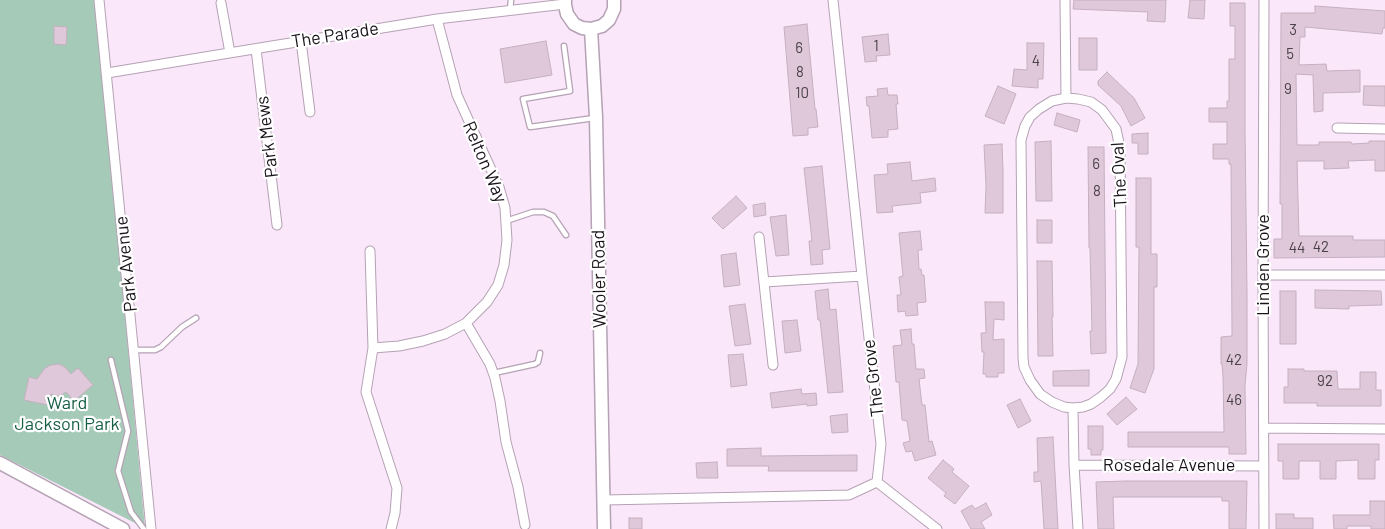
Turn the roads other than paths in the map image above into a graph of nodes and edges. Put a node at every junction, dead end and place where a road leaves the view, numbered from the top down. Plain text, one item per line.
1 (99, 0) edge
2 (511, 0) edge
3 (614, 0) edge
4 (833, 0) edge
5 (1065, 0) edge
6 (1264, 0) edge
7 (565, 2) edge
8 (221, 3) dead end
9 (510, 10) junction
10 (437, 19) junction
11 (591, 29) junction
12 (301, 41) junction
13 (564, 46) dead end
14 (256, 49) junction
15 (230, 53) junction
16 (107, 73) junction
17 (1066, 98) junction
18 (310, 112) dead end
19 (596, 117) junction
20 (1337, 128) dead end
21 (1385, 129) edge
22 (506, 221) junction
23 (277, 225) dead end
24 (566, 235) dead end
25 (759, 237) dead end
26 (370, 251) dead end
27 (1263, 275) junction
28 (862, 276) junction
29 (1385, 276) edge
30 (764, 282) junction
31 (196, 318) dead end
32 (466, 323) junction
33 (373, 348) junction
34 (134, 350) junction
35 (540, 353) dead end
36 (112, 360) dead end
37 (773, 365) dead end
38 (494, 373) junction
39 (1073, 408) junction
40 (1264, 428) junction
41 (1385, 429) edge
42 (0, 463) edge
43 (1074, 464) junction
44 (1264, 466) junction
45 (877, 482) junction
46 (604, 500) junction
47 (525, 525) dead end
48 (123, 529) edge
49 (144, 529) edge
50 (152, 529) edge
51 (391, 529) edge
52 (604, 529) edge
53 (937, 529) edge
54 (1078, 529) edge
55 (1264, 529) edge

1 - 16 street, Park Avenue
2 - 9 lane
3 - 11 street
4 - 28 street, The Grove
5 - 17 street
6 - 27 street, Linden Grove
7 - 9 street, The Parade
7 - 11 street
8 - 15 street
9 - 10 street, The Parade
10 - 12 street, The Parade
10 - 22 street, Relton Way
11 - 19 street, Wooler Road
12 - 14 street, The Parade
12 - 18 street
13 - 19 lane
14 - 15 street, The Parade
14 - 23 street, Park Mews
15 - 16 street, The Parade
16 - 34 street, Park Avenue
17 - 39 street, The Oval
17 - 39 street, The Oval
19 - 46 street, Wooler Road
20 - 21 street
22 - 24 lane
22 - 32 street, Relton Way
25 - 30 street
26 - 33 street
27 - 29 street
27 - 40 street, Linden Grove
28 - 30 street
28 - 45 street, The Grove
30 - 37 street
31 - 34 lane
32 - 33 street, Relton Way
32 - 38 street
33 - 51 street
34 - 50 street, Park Avenue
35 - 38 lane
36 - 49 lane
38 - 47 street
39 - 43 street
40 - 41 street
40 - 44 street, Linden Grove
42 - 48 street
43 - 44 street, Rosedale Avenue
43 - 54 street
44 - 55 street, Linden Grove
45 - 46 street
45 - 53 street
46 - 52 street, Wooler Road

